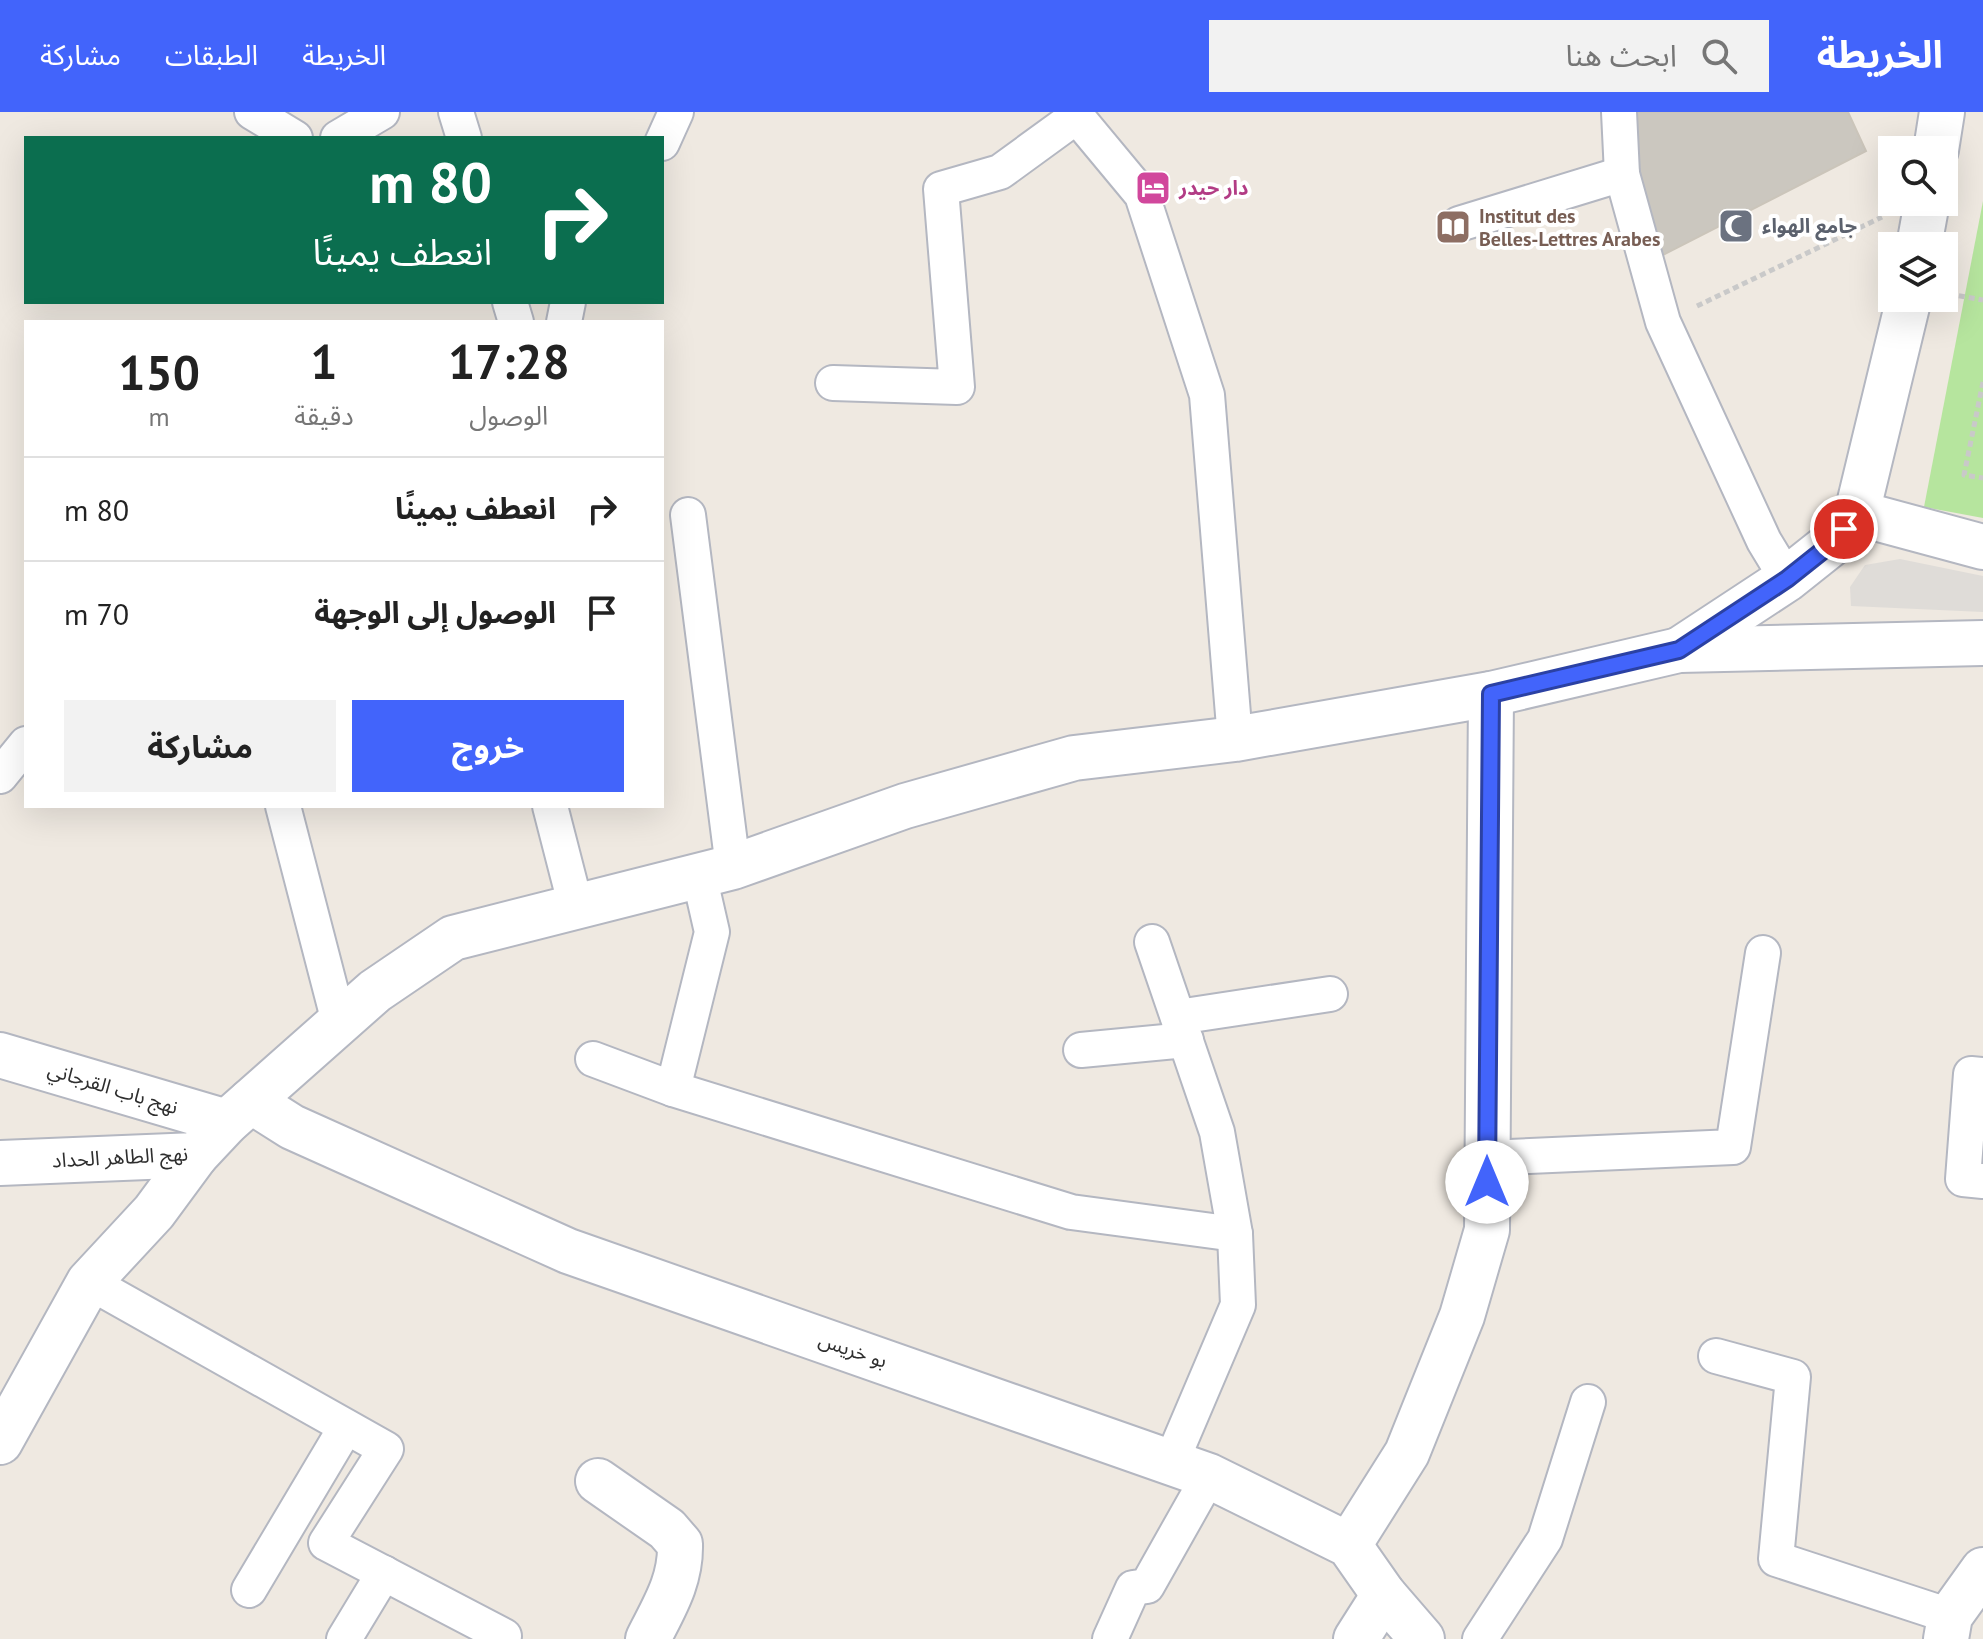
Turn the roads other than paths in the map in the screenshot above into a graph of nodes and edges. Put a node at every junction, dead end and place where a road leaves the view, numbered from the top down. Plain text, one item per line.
1 (252, 112) edge
2 (382, 112) edge
3 (456, 112) edge
4 (676, 112) edge
5 (1619, 112) edge
6 (1942, 112) edge
7 (1075, 114) edge
8 (292, 136) edge
9 (341, 136) edge
10 (463, 136) edge
11 (1938, 136) edge
12 (664, 139) edge
13 (1622, 174) junction
14 (1459, 224) dead end
15 (1906, 312) edge
16 (833, 383) dead end
17 (1857, 513) junction
18 (688, 515) dead end
19 (1983, 547) edge
20 (1787, 579) junction
21 (1983, 643) edge
22 (1679, 650) junction
23 (1491, 694) junction
24 (1235, 739) junction
25 (24, 746) edge
26 (0, 776) edge
27 (284, 808) edge
28 (551, 808) edge
29 (716, 871) junction
30 (576, 907) junction
31 (1152, 942) dead end
32 (1763, 953) dead end
33 (1330, 994) dead end
34 (339, 1022) junction
35 (1182, 1029) junction
36 (1081, 1050) dead end
37 (0, 1055) edge
38 (593, 1059) dead end
39 (1983, 1075) edge
40 (673, 1089) junction
41 (239, 1112) junction
42 (196, 1155) junction
43 (1487, 1158) junction
44 (0, 1163) edge
45 (1983, 1181) edge
46 (1235, 1234) junction
47 (89, 1282) junction
48 (1716, 1356) dead end
49 (1588, 1402) dead end
50 (346, 1427) junction
51 (0, 1442) edge
52 (1191, 1468) junction
53 (598, 1481) dead end
54 (1349, 1545) junction
55 (1983, 1570) edge
56 (384, 1573) junction
57 (249, 1590) dead end
58 (1384, 1595) junction
59 (1948, 1628) edge
60 (504, 1636) dead end
61 (344, 1639) edge
62 (648, 1639) edge
63 (1110, 1639) edge
64 (1356, 1639) edge
65 (1422, 1639) edge
66 (1480, 1639) edge

1 - 8 street
2 - 9 street
3 - 10 street
4 - 12 street
5 - 13 street
6 - 11 street
7 - 16 street
7 - 24 street
13 - 14 street
13 - 20 street
15 - 17 street
17 - 19 street
17 - 20 street
18 - 29 street
20 - 22 street
21 - 22 street
22 - 23 street, نهج الطاهر الحداد
23 - 24 street, نهج الطاهر الحداد
23 - 43 street
24 - 29 street, نهج الطاهر الحداد
25 - 26 street
27 - 34 street
28 - 30 street
29 - 30 street, نهج الطاهر الحداد
29 - 40 street
30 - 34 street, نهج الطاهر الحداد
31 - 35 street
32 - 43 street
33 - 35 street
34 - 41 street, نهج الطاهر الحداد
35 - 36 street
35 - 46 street
37 - 41 street, نهج باب القرجاني
38 - 40 street
39 - 45 street
40 - 46 street
41 - 42 street, نهج الطاهر الحداد
41 - 52 street, بو خريس
42 - 44 street, نهج الطاهر الحداد
42 - 47 street
43 - 54 street
46 - 52 street
47 - 50 street
47 - 51 street
48 - 59 street
49 - 66 street
50 - 56 street
50 - 57 street
52 - 54 street, بو خريس
52 - 63 street
53 - 62 street
54 - 58 street, بو خريس
55 - 59 street
56 - 60 street
56 - 61 street
58 - 64 street
58 - 65 street, بو خريس

